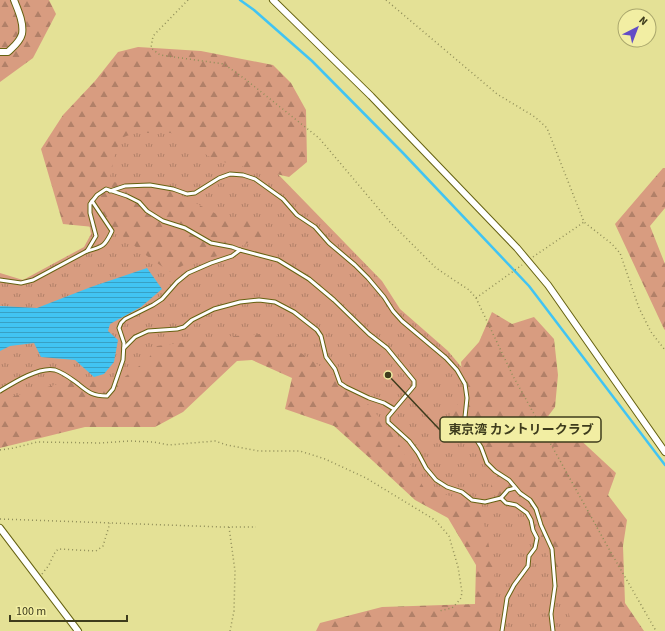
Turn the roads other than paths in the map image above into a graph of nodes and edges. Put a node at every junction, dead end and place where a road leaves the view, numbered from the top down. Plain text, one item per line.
1 (14, 0) edge
2 (274, 0) edge
3 (0, 52) edge
4 (110, 190) junction
5 (92, 201) junction
6 (240, 250) junction
7 (87, 251) junction
8 (0, 280) edge
9 (124, 348) junction
10 (0, 390) edge
11 (394, 409) junction
12 (665, 452) edge
13 (515, 488) junction
14 (501, 498) junction
15 (0, 528) edge
16 (78, 631) edge
17 (502, 631) edge
18 (553, 631) edge

1 - 3 street
2 - 12 street
4 - 5 lane
4 - 6 lane
4 - 13 lane
5 - 7 lane
5 - 7 lane
6 - 9 lane
6 - 11 lane
7 - 8 lane
9 - 10 lane
9 - 11 lane
11 - 14 lane
13 - 14 lane
13 - 18 lane
14 - 17 lane
15 - 16 street

